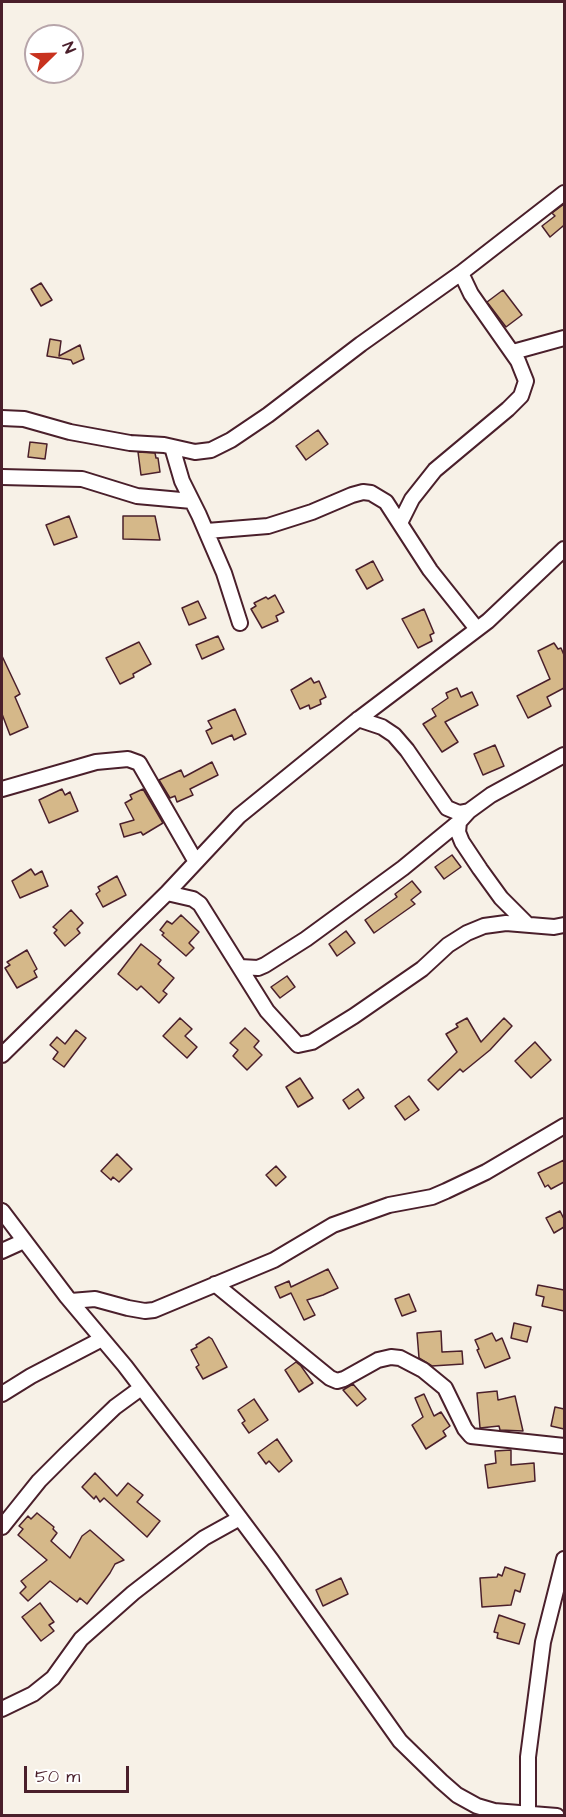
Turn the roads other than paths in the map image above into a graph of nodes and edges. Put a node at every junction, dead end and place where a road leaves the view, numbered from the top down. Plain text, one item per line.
1 (564, 193) edge
2 (461, 273) junction
3 (564, 339) edge
4 (513, 352) junction
5 (2, 418) edge
6 (172, 447) junction
7 (2, 477) edge
8 (192, 501) junction
9 (400, 523) junction
10 (207, 531) junction
11 (564, 549) edge
12 (240, 623) dead end
13 (477, 629) junction
14 (358, 719) junction
15 (564, 755) edge
16 (2, 789) edge
17 (469, 811) junction
18 (459, 822) junction
19 (196, 862) junction
20 (167, 893) junction
21 (527, 924) junction
22 (564, 925) edge
23 (240, 967) junction
24 (2, 1055) edge
25 (564, 1126) edge
26 (2, 1211) edge
27 (24, 1241) junction
28 (2, 1251) edge
29 (215, 1284) junction
30 (71, 1301) junction
31 (102, 1339) junction
32 (141, 1388) junction
33 (2, 1394) edge
34 (564, 1446) edge
35 (240, 1518) junction
36 (2, 1527) edge
37 (564, 1559) edge
38 (2, 1708) edge
39 (494, 1813) edge
40 (528, 1813) junction
41 (557, 1815) edge

1 - 2 street
2 - 4 street
2 - 6 street
3 - 4 street
4 - 9 street
5 - 6 street
6 - 8 street
7 - 8 street
8 - 10 street
9 - 10 street
9 - 13 street
10 - 12 street
11 - 13 street
13 - 14 street
14 - 17 street
14 - 19 street
15 - 17 street
16 - 19 street
17 - 18 street
18 - 21 street
18 - 23 street
19 - 20 street
20 - 23 street
20 - 24 street
21 - 22 street
21 - 23 street
25 - 29 street
26 - 27 street
27 - 28 street
27 - 30 street
29 - 30 street
29 - 34 street
30 - 31 street
31 - 32 street
31 - 33 street
32 - 35 street
32 - 36 street
35 - 38 street
35 - 39 street
37 - 40 street
39 - 40 street
40 - 41 street

